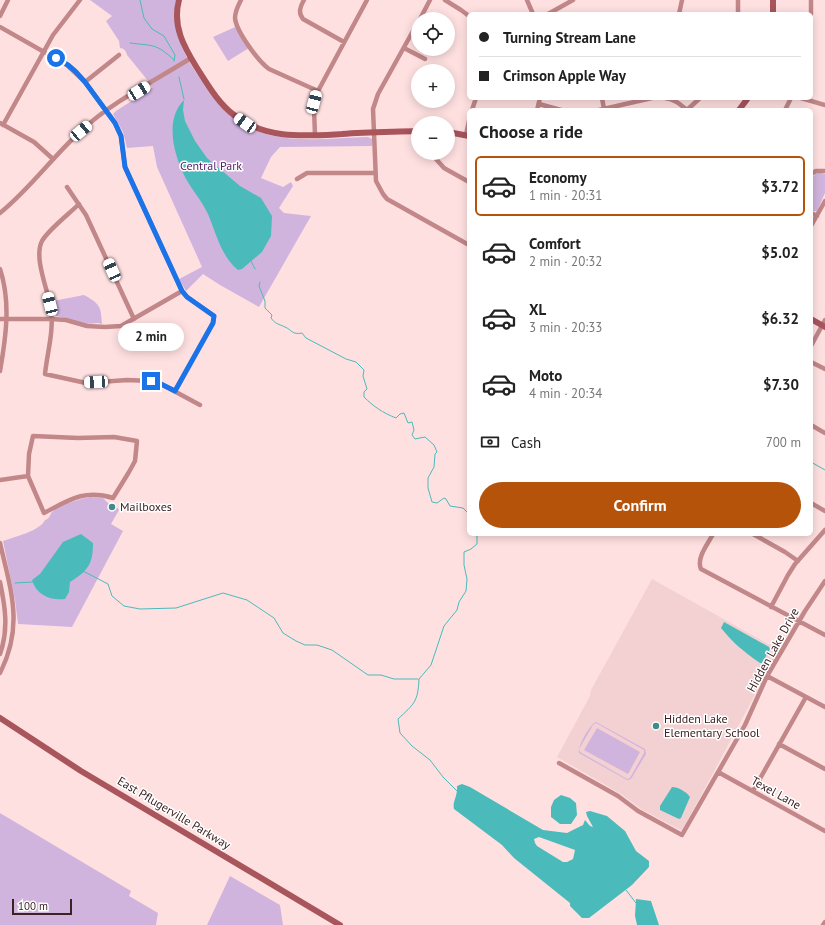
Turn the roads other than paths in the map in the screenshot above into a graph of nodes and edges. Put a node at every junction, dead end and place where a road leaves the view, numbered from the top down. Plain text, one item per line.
1 (8, 0) edge
2 (80, 0) edge
3 (179, 0) edge
4 (241, 0) edge
5 (304, 0) edge
6 (367, 0) edge
7 (430, 0) edge
8 (445, 0) edge
9 (527, 0) edge
10 (573, 0) edge
11 (682, 0) edge
12 (738, 0) edge
13 (773, 0) edge
14 (811, 0) edge
15 (424, 12) edge
16 (532, 12) edge
17 (552, 12) edge
18 (679, 12) edge
19 (738, 12) edge
20 (773, 12) edge
21 (811, 12) edge
22 (467, 14) edge
23 (0, 16) edge
24 (0, 27) edge
25 (411, 35) edge
26 (344, 42) junction
27 (404, 48) junction
28 (44, 52) junction
29 (119, 55) dead end
30 (191, 58) junction
31 (425, 59) dead end
32 (85, 82) junction
33 (318, 90) junction
34 (540, 100) edge
35 (643, 100) edge
36 (673, 100) edge
37 (698, 100) edge
38 (808, 100) edge
39 (539, 104) junction
40 (825, 105) edge
41 (538, 108) edge
42 (554, 108) edge
43 (608, 108) edge
44 (685, 108) edge
45 (689, 108) edge
46 (106, 111) junction
47 (2, 124) edge
48 (411, 131) edge
49 (374, 133) junction
50 (455, 133) edge
51 (315, 135) junction
52 (467, 135) edge
53 (53, 159) junction
54 (437, 160) edge
55 (825, 171) edge
56 (375, 173) junction
57 (813, 173) edge
58 (296, 179) dead end
59 (467, 181) edge
60 (67, 187) dead end
61 (825, 201) edge
62 (79, 204) junction
63 (0, 213) edge
64 (813, 214) edge
65 (817, 216) junction
66 (813, 223) edge
67 (467, 244) edge
68 (0, 269) edge
69 (182, 291) junction
70 (0, 318) edge
71 (7, 319) junction
72 (52, 319) junction
73 (134, 319) junction
74 (813, 320) edge
75 (824, 324) edge
76 (813, 343) edge
77 (813, 363) edge
78 (825, 369) edge
79 (0, 370) edge
80 (175, 391) junction
81 (200, 405) dead end
82 (813, 426) edge
83 (825, 433) edge
84 (28, 476) junction
85 (0, 480) edge
86 (813, 504) edge
87 (825, 511) edge
88 (825, 530) edge
89 (713, 536) edge
90 (757, 536) edge
91 (0, 543) edge
92 (798, 561) junction
93 (825, 581) edge
94 (0, 582) edge
95 (771, 607) junction
96 (799, 621) junction
97 (825, 635) edge
98 (0, 654) edge
99 (0, 673) edge
100 (767, 676) junction
101 (806, 697) junction
102 (825, 708) edge
103 (0, 718) edge
104 (779, 744) junction
105 (559, 762) dead end
106 (825, 769) edge
107 (718, 772) junction
108 (753, 791) junction
109 (825, 831) edge
110 (825, 922) edge
111 (340, 925) edge
112 (823, 925) edge

1 - 23 street
2 - 28 street
3 - 30 street
4 - 33 street
5 - 26 street
6 - 26 street
7 - 15 street
8 - 22 street
9 - 16 street
10 - 17 street
11 - 18 street
12 - 19 street
13 - 20 street
14 - 21 street
24 - 28 street
25 - 27 street
26 - 33 street
27 - 31 street
27 - 49 street
28 - 32 street
28 - 47 street
29 - 32 street
30 - 46 street
30 - 51 street
32 - 46 street
33 - 51 street
34 - 39 street
35 - 43 street
36 - 44 street
37 - 45 street
38 - 40 street
39 - 41 street
39 - 42 street
46 - 53 street
46 - 69 street
47 - 53 street
48 - 49 street
49 - 51 street
49 - 56 street
50 - 52 street
53 - 63 street
54 - 59 street
55 - 57 street
56 - 58 street
56 - 67 street
60 - 62 street
61 - 65 street
62 - 72 street
62 - 73 street
64 - 65 street
65 - 66 street
68 - 71 street
69 - 73 street
69 - 80 street
70 - 71 street
71 - 72 street
71 - 79 street
72 - 73 street
72 - 80 street
74 - 75 street
75 - 76 street
77 - 78 street
80 - 81 street
82 - 83 street
84 - 84 street
84 - 85 street
86 - 87 street
88 - 92 street
89 - 95 street
90 - 92 street
91 - 99 street
92 - 95 street
93 - 96 street, Hidden Lake Drive
94 - 98 street
95 - 96 street
96 - 97 street
96 - 100 street, Hidden Lake Drive
100 - 101 street
100 - 107 street, Hidden Lake Drive
101 - 102 street
101 - 104 street
103 - 111 street, East Pflugerville Parkway
104 - 106 street
104 - 108 street
105 - 107 street, Hidden Lake Drive
107 - 108 street, Texel Lane
108 - 109 street, Texel Lane
110 - 112 street

